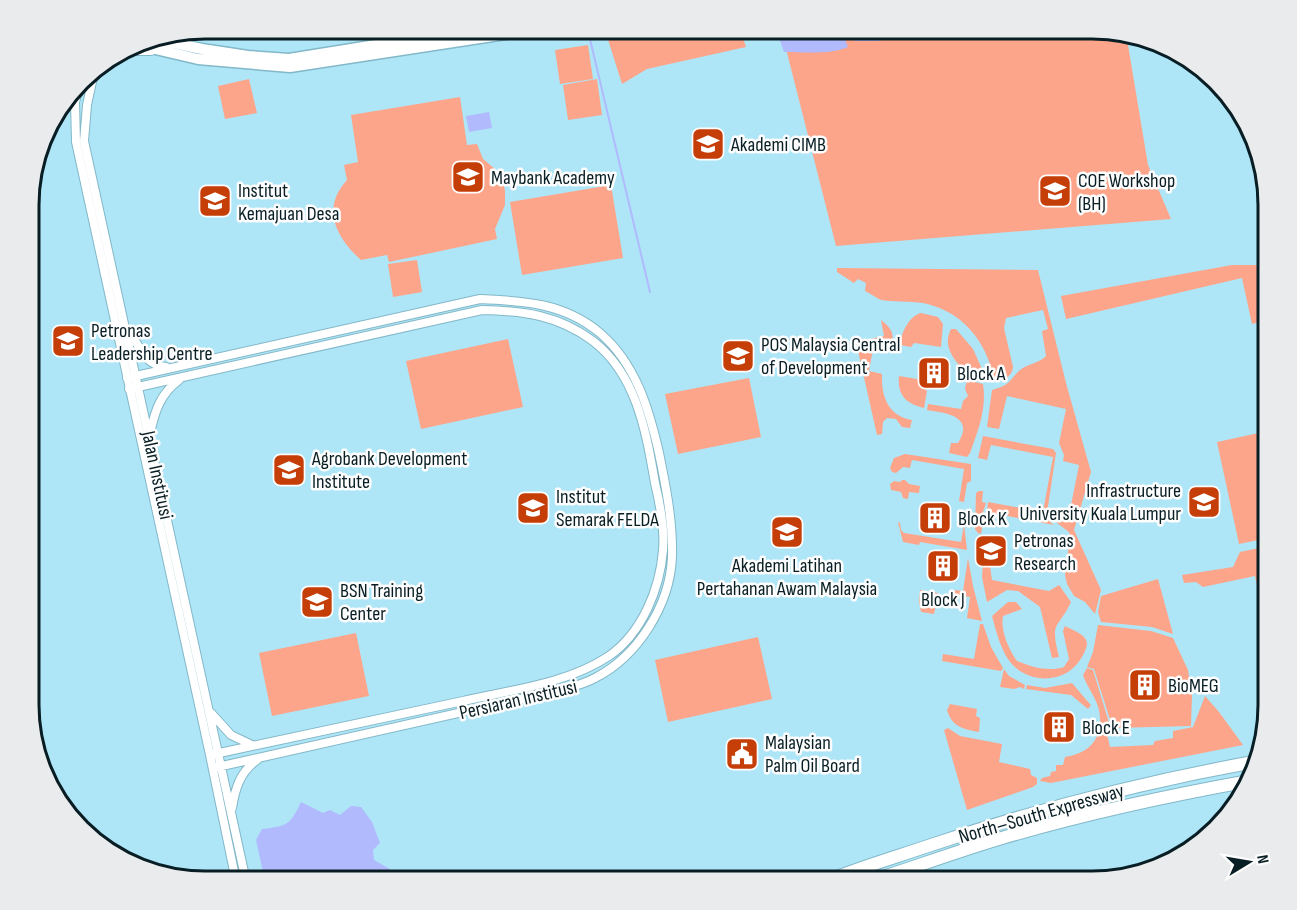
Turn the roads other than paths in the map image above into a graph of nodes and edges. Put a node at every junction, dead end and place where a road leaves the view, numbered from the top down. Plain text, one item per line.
1 (414, 39) edge
2 (473, 39) edge
3 (172, 42) edge
4 (153, 48) edge
5 (145, 51) edge
6 (164, 51) junction
7 (92, 84) edge
8 (75, 103) edge
9 (125, 324) junction
10 (176, 368) junction
11 (137, 376) junction
12 (127, 378) junction
13 (181, 378) junction
14 (139, 387) junction
15 (129, 389) junction
16 (150, 436) junction
17 (209, 711) junction
18 (254, 746) junction
19 (214, 754) junction
20 (260, 758) junction
21 (1247, 763) edge
22 (217, 767) junction
23 (1238, 783) edge
24 (231, 813) junction
25 (234, 871) edge
26 (244, 871) edge
27 (856, 871) edge
28 (902, 871) edge

1 - 3 main road
2 - 6 main road
4 - 6 main road
5 - 6 street
7 - 9 street, Jalan Institusi
8 - 12 street, Jalan Institusi
9 - 10 street
9 - 11 street, Jalan Institusi
10 - 11 street, Persiaran Institusi
10 - 20 street, Persiaran Institusi
11 - 12 street, Persiaran Institusi
11 - 14 street, Jalan Institusi
12 - 15 street, Jalan Institusi
13 - 14 street, Persiaran Institusi
13 - 16 street
13 - 18 street, Persiaran Institusi
14 - 15 street, Persiaran Institusi
14 - 16 street, Jalan Institusi
15 - 19 street, Jalan Institusi
16 - 17 street, Jalan Institusi
17 - 18 street
17 - 19 street, Jalan Institusi
18 - 19 street, Persiaran Institusi
19 - 22 street, Jalan Institusi
20 - 22 street, Persiaran Institusi
20 - 24 street
21 - 27 highway, North–South Expressway
22 - 24 street, Jalan Institusi
22 - 25 street, Jalan Institusi
23 - 28 highway, North–South Expressway
24 - 26 street, Jalan Institusi

